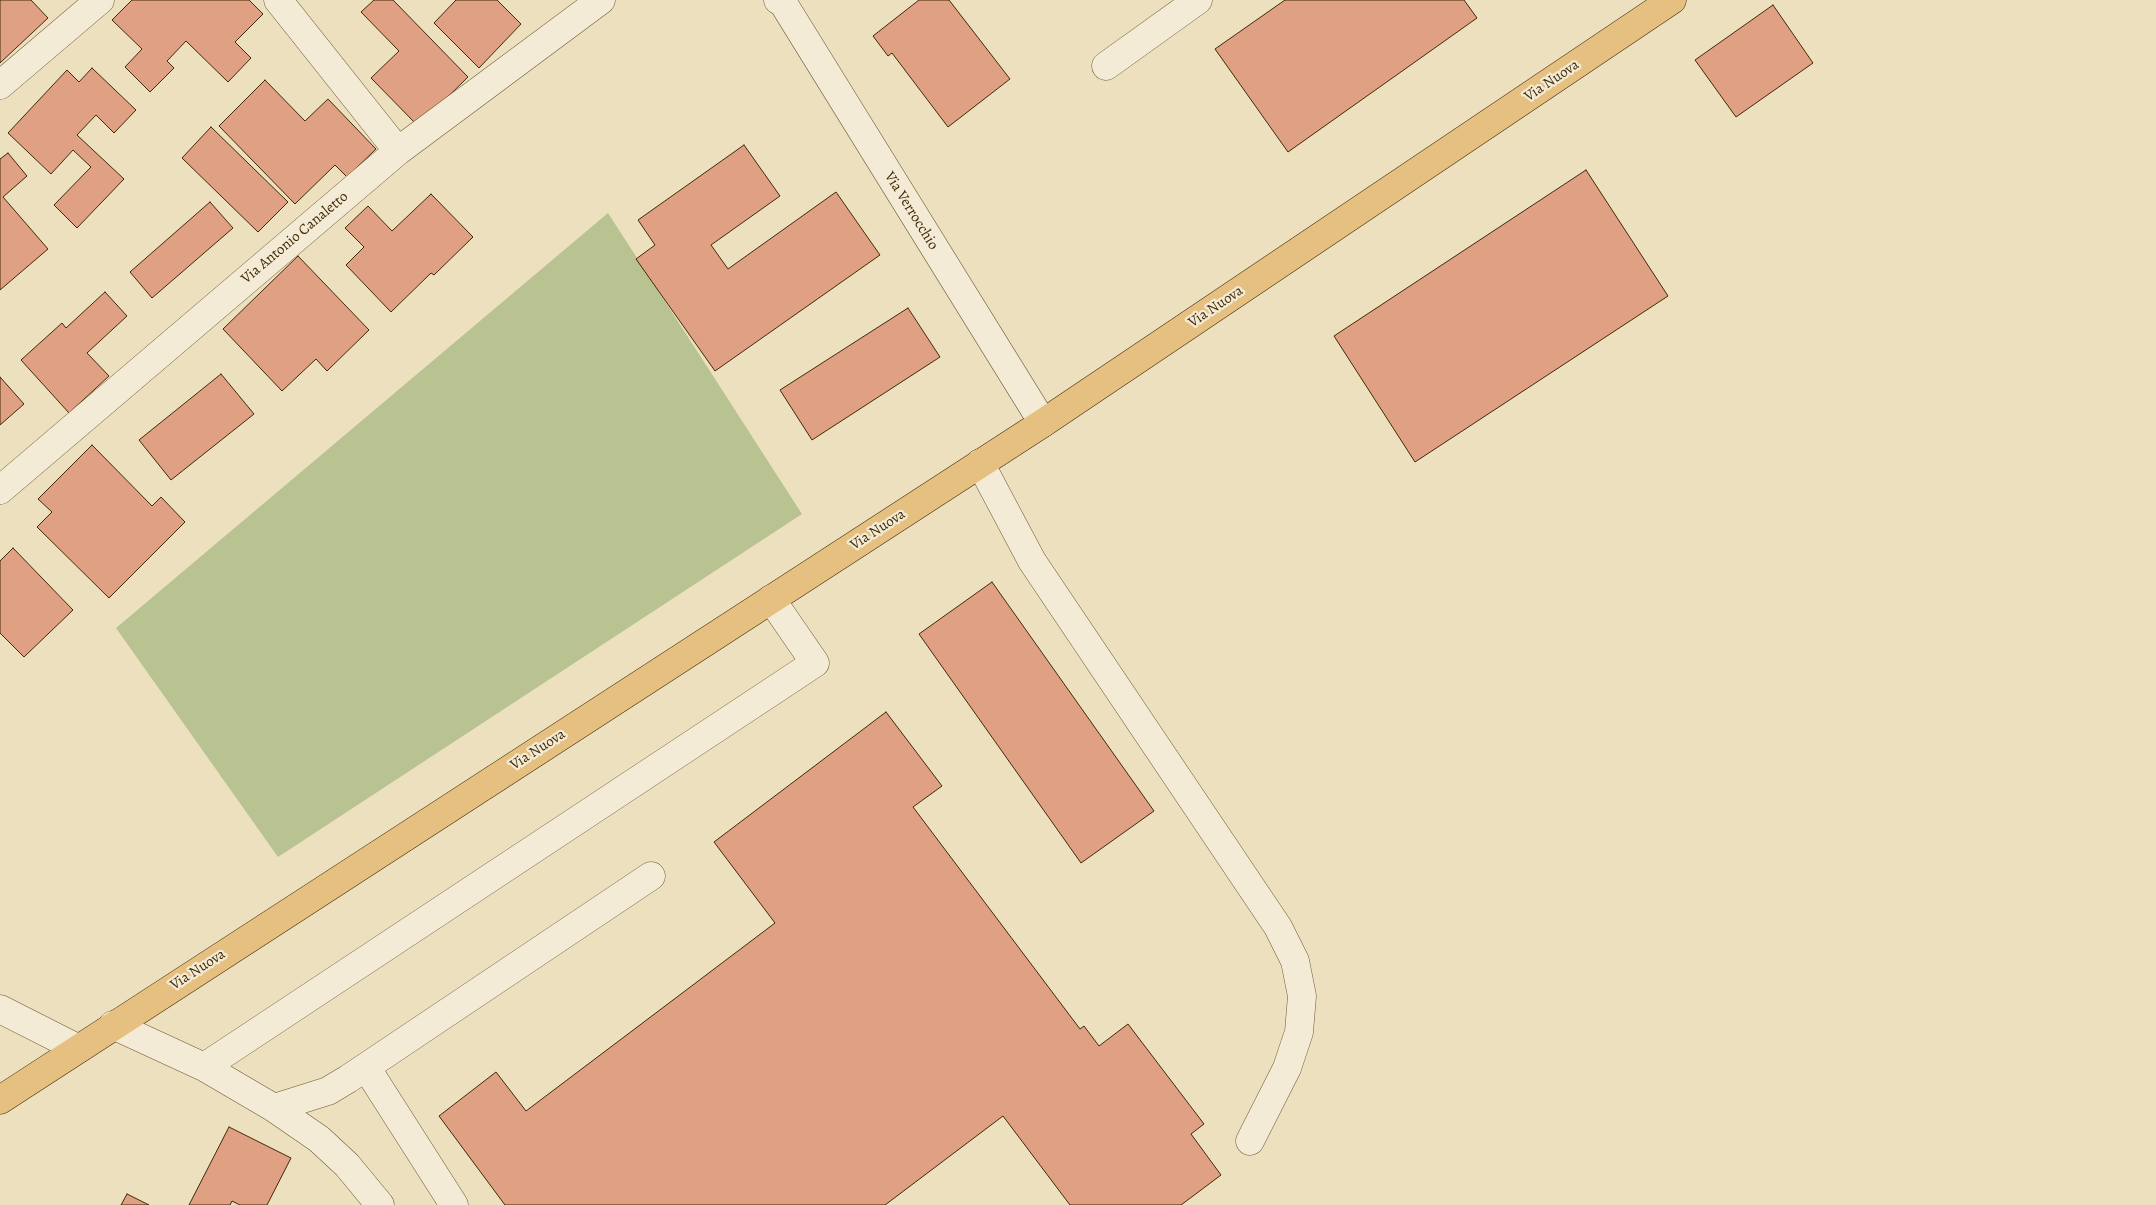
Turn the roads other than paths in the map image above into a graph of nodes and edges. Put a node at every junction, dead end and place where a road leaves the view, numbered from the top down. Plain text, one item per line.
1 (100, 0) edge
2 (278, 0) edge
3 (602, 0) edge
4 (1198, 0) edge
5 (1672, 0) edge
6 (783, 1) edge
7 (1106, 66) dead end
8 (0, 85) edge
9 (398, 151) junction
10 (1043, 423) junction
11 (980, 464) junction
12 (0, 490) edge
13 (771, 599) junction
14 (651, 876) dead end
15 (0, 1009) edge
16 (113, 1025) junction
17 (77, 1048) junction
18 (204, 1067) junction
19 (366, 1068) junction
20 (0, 1100) edge
21 (274, 1108) junction
22 (1250, 1141) dead end
23 (380, 1205) edge
24 (454, 1205) edge

1 - 8 street
2 - 9 street
3 - 9 street, Via Antonio Canaletto
4 - 7 street
5 - 10 main road, Via Nuova
6 - 10 street, Via Verrocchio
9 - 12 street, Via Antonio Canaletto
10 - 11 main road, Via Nuova
11 - 13 main road, Via Nuova
11 - 22 street
13 - 16 main road, Via Nuova
13 - 18 street
14 - 19 street
15 - 17 street
16 - 17 main road, Via Nuova
16 - 18 street
17 - 20 main road, Via Nuova
18 - 21 street
19 - 21 street
19 - 24 street
21 - 23 street

